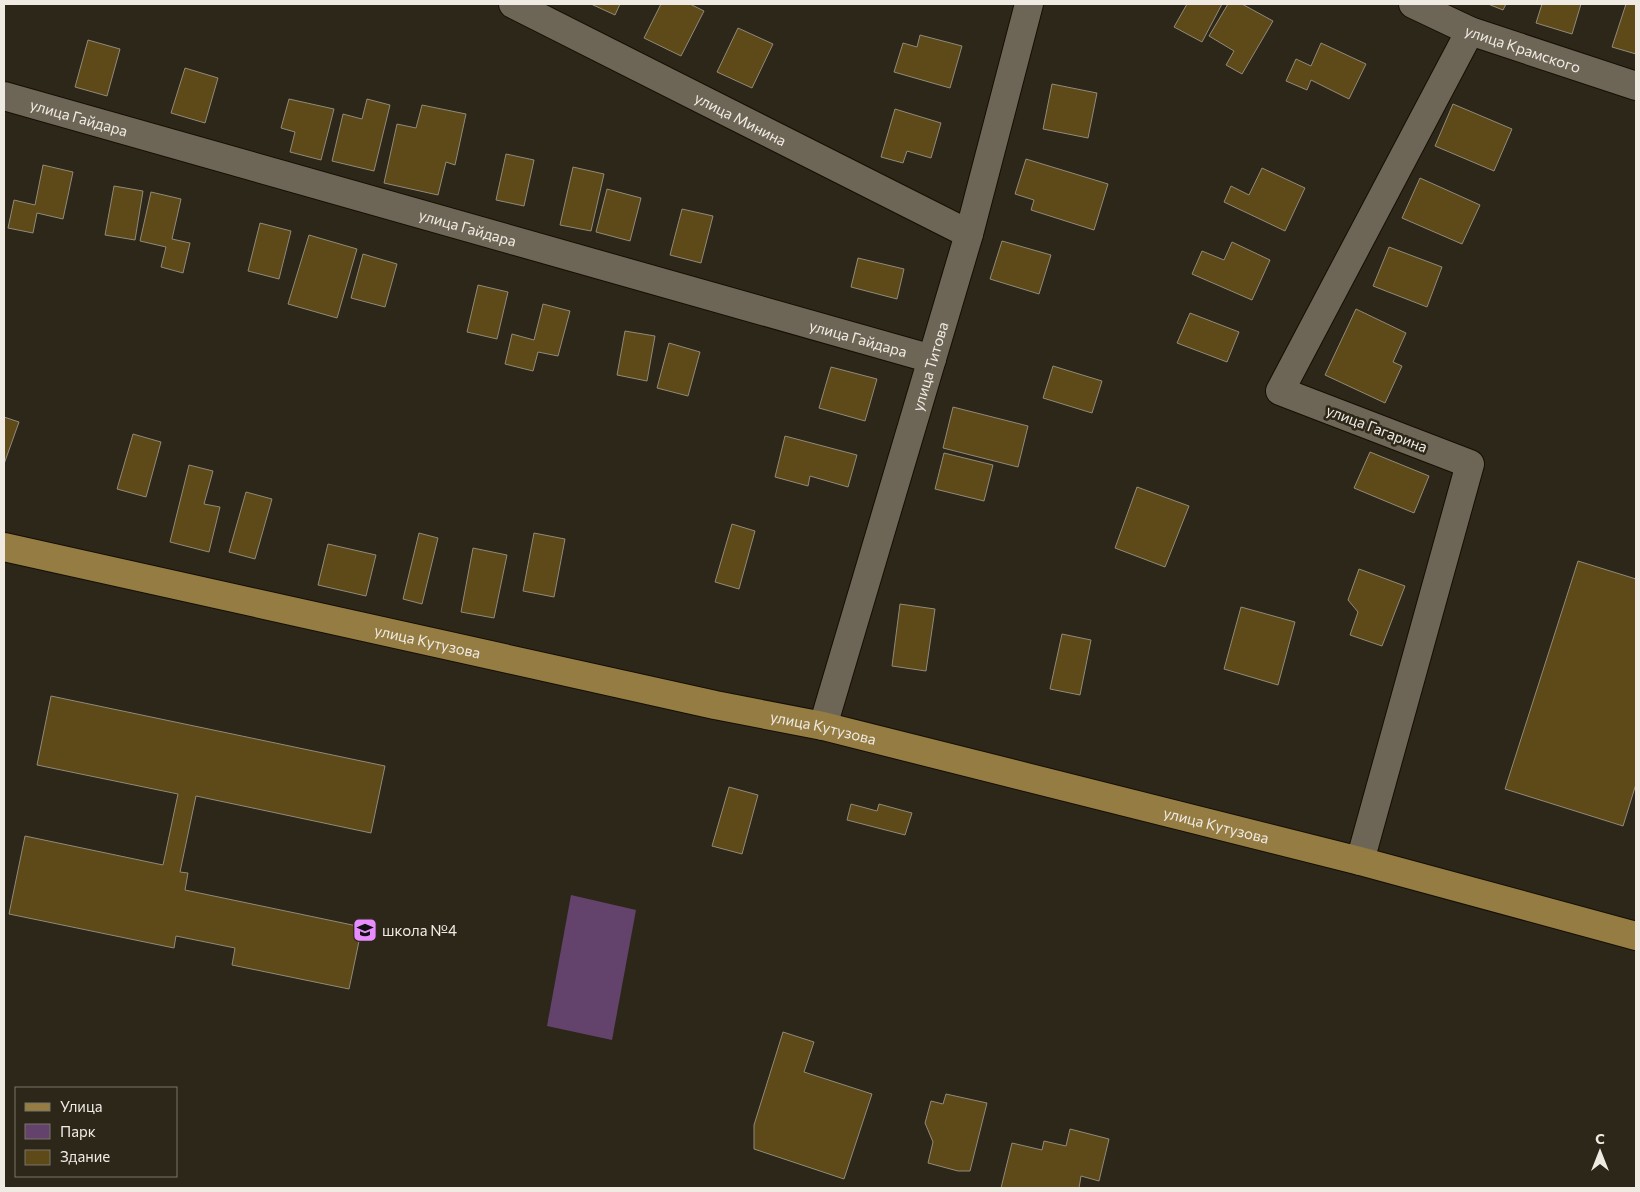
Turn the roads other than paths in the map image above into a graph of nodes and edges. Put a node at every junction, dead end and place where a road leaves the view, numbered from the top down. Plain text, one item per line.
1 (513, 4) edge
2 (1029, 4) edge
3 (1414, 4) edge
4 (1470, 30) junction
5 (1636, 86) edge
6 (4, 96) edge
7 (969, 234) junction
8 (932, 359) junction
9 (4, 547) edge
10 (823, 726) junction
11 (1360, 861) junction
12 (1636, 936) edge

1 - 7 street, улица Минина
2 - 7 street, улица Титова
3 - 4 street, улица Крамского
4 - 5 street, улица Крамского
4 - 11 street, улица Гагарина
6 - 8 street, улица Гайдара
7 - 8 street, улица Титова
8 - 10 street, улица Титова
9 - 10 main road, улица Кутузова
10 - 11 main road, улица Кутузова
11 - 12 main road, улица Кутузова

